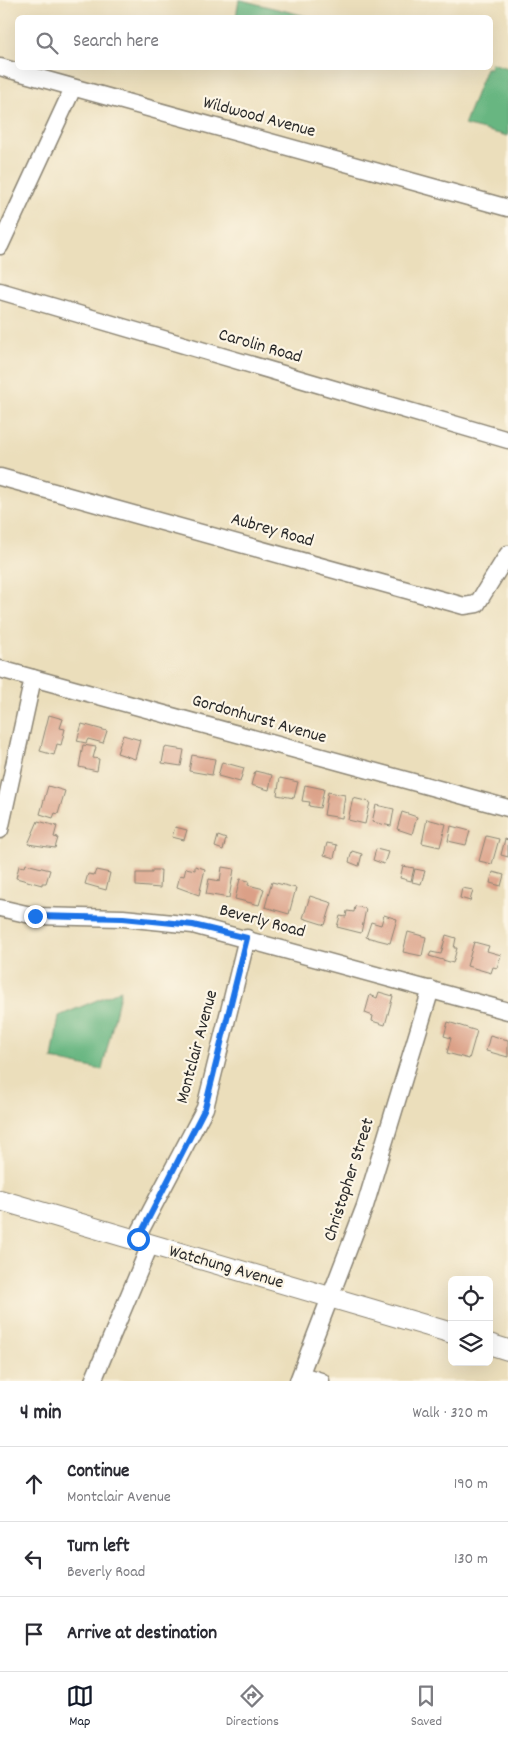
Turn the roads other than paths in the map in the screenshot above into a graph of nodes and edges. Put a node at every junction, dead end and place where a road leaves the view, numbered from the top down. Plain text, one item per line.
1 (0, 67) edge
2 (73, 88) junction
3 (508, 208) edge
4 (0, 246) edge
5 (0, 291) edge
6 (508, 440) edge
7 (0, 477) edge
8 (508, 554) edge
9 (0, 669) edge
10 (33, 678) junction
11 (508, 808) edge
12 (0, 830) edge
13 (0, 908) edge
14 (247, 938) junction
15 (431, 989) junction
16 (508, 1011) edge
17 (0, 1200) edge
18 (142, 1243) junction
19 (331, 1298) junction
20 (448, 1332) edge
21 (493, 1345) edge
22 (508, 1350) edge
23 (300, 1378) edge
24 (93, 1381) edge
25 (321, 1381) edge

1 - 2 street, Wildwood Avenue
2 - 3 street, Wildwood Avenue
2 - 4 street
5 - 6 street, Carolin Road
7 - 8 street, Aubrey Road
9 - 10 street, Gordonhurst Avenue
10 - 11 street, Gordonhurst Avenue
10 - 12 street
13 - 14 street, Beverly Road
14 - 15 street, Beverly Road
14 - 18 street, Montclair Avenue
15 - 16 street, Beverly Road
15 - 19 street, Christopher Street
17 - 18 main road, Watchung Avenue
18 - 19 main road, Watchung Avenue
18 - 24 street, Montclair Avenue
19 - 20 main road, Watchung Avenue
19 - 23 street, Christopher Street
21 - 22 main road
23 - 25 street

